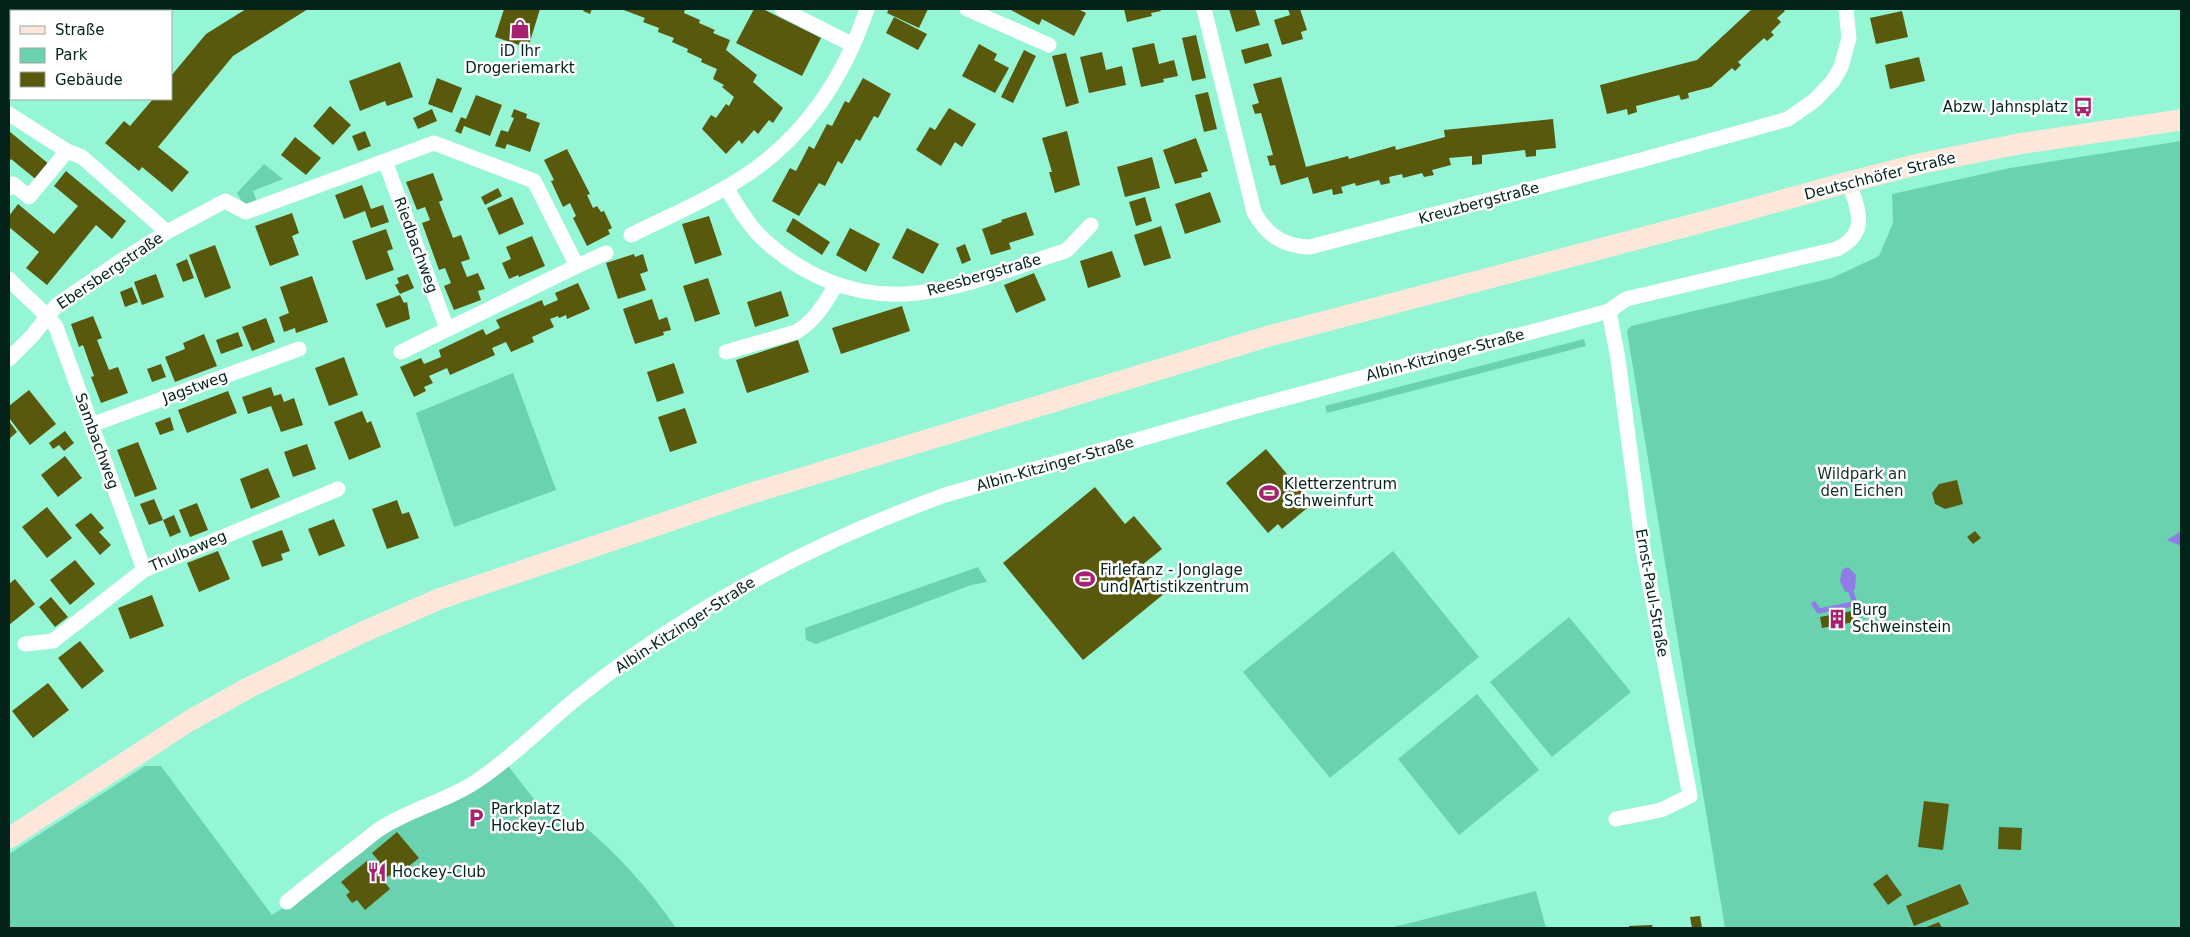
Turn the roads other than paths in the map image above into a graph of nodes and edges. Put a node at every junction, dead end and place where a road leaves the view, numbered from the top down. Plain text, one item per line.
1 (782, 9) edge
2 (867, 9) edge
3 (967, 9) edge
4 (1204, 9) edge
5 (1846, 9) edge
6 (853, 45) junction
7 (1049, 45) dead end
8 (9, 114) edge
9 (2181, 120) edge
10 (67, 151) junction
11 (385, 161) junction
12 (1849, 182) junction
13 (726, 187) junction
14 (9, 188) edge
15 (1091, 225) dead end
16 (167, 232) junction
17 (631, 235) dead end
18 (606, 253) dead end
19 (577, 266) junction
20 (9, 279) edge
21 (836, 285) junction
22 (1609, 311) junction
23 (47, 315) junction
24 (447, 328) junction
25 (299, 349) dead end
26 (401, 352) dead end
27 (726, 352) dead end
28 (9, 359) edge
29 (91, 425) junction
30 (338, 489) dead end
31 (144, 570) junction
32 (25, 644) dead end
33 (1616, 820) dead end
34 (9, 838) edge
35 (287, 902) dead end

1 - 6 street
2 - 6 street
3 - 7 street
4 - 5 street, Kreuzbergstraße
6 - 13 street
8 - 10 street
9 - 12 main road, Deutschhöfer Straße
10 - 14 street
10 - 16 street
11 - 16 street, Ebersbergstraße
11 - 19 street
11 - 24 street, Riedbachweg
12 - 22 street, Albin-Kitzinger-Straße
12 - 34 main road, Deutschhöfer Straße
13 - 17 street
13 - 21 street, Reesbergstraße
15 - 21 street, Reesbergstraße
16 - 23 street, Ebersbergstraße
18 - 19 street
19 - 24 street
20 - 23 street
21 - 27 street
22 - 33 street, Ernst-Paul-Straße
22 - 35 street, Albin-Kitzinger-Straße
23 - 28 street, Ebersbergstraße
23 - 29 street, Sambachweg
24 - 26 street
25 - 29 street, Jagstweg
29 - 31 street, Sambachweg
30 - 31 street, Thulbaweg
31 - 32 street, Thulbaweg

